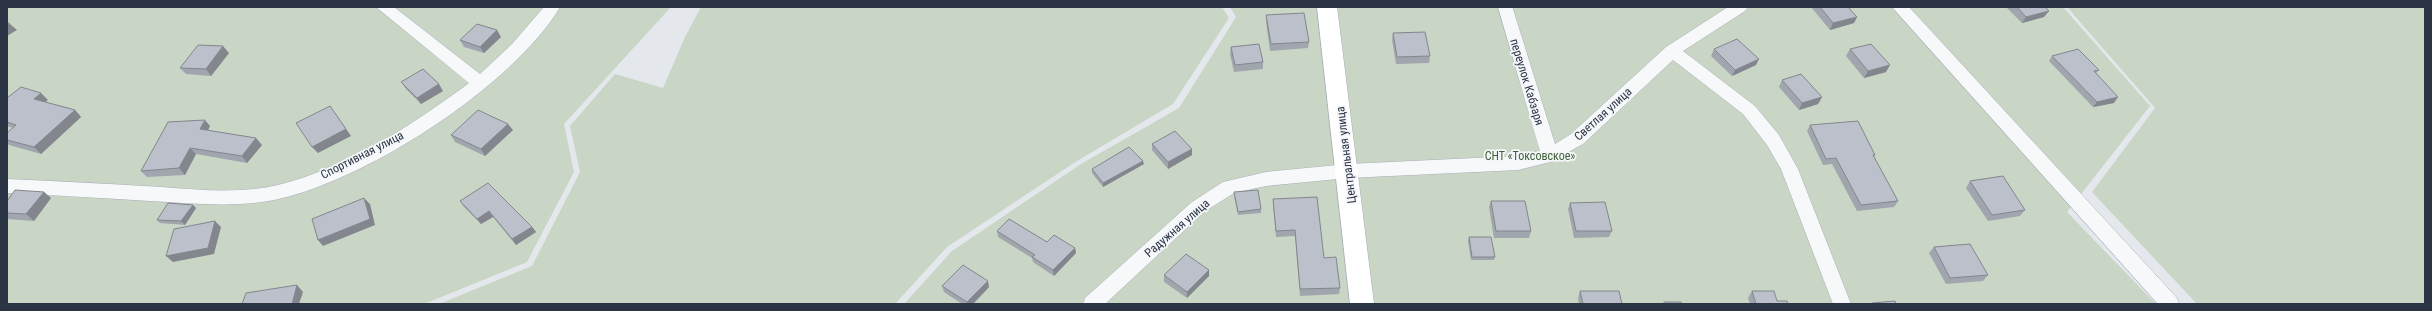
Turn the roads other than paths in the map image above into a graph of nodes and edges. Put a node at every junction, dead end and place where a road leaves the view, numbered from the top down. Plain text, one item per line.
1 (384, 7) edge
2 (552, 7) edge
3 (1327, 7) edge
4 (1740, 7) edge
5 (1900, 7) edge
6 (1505, 9) dead end
7 (1672, 51) junction
8 (480, 84) junction
9 (1550, 155) junction
10 (1348, 171) junction
11 (7, 186) edge
12 (1092, 304) edge
13 (1362, 304) edge
14 (1842, 304) edge
15 (2170, 304) edge

1 - 8 street
2 - 8 street, Спортивная улица
3 - 10 street, Центральная улица
4 - 7 street, Светлая улица
5 - 15 street
6 - 9 street, переулок Кабзаря
7 - 9 street, Светлая улица
7 - 14 street
8 - 11 street, Спортивная улица
9 - 10 street, Светлая улица
10 - 12 street, Радужная улица
10 - 13 street, Центральная улица

